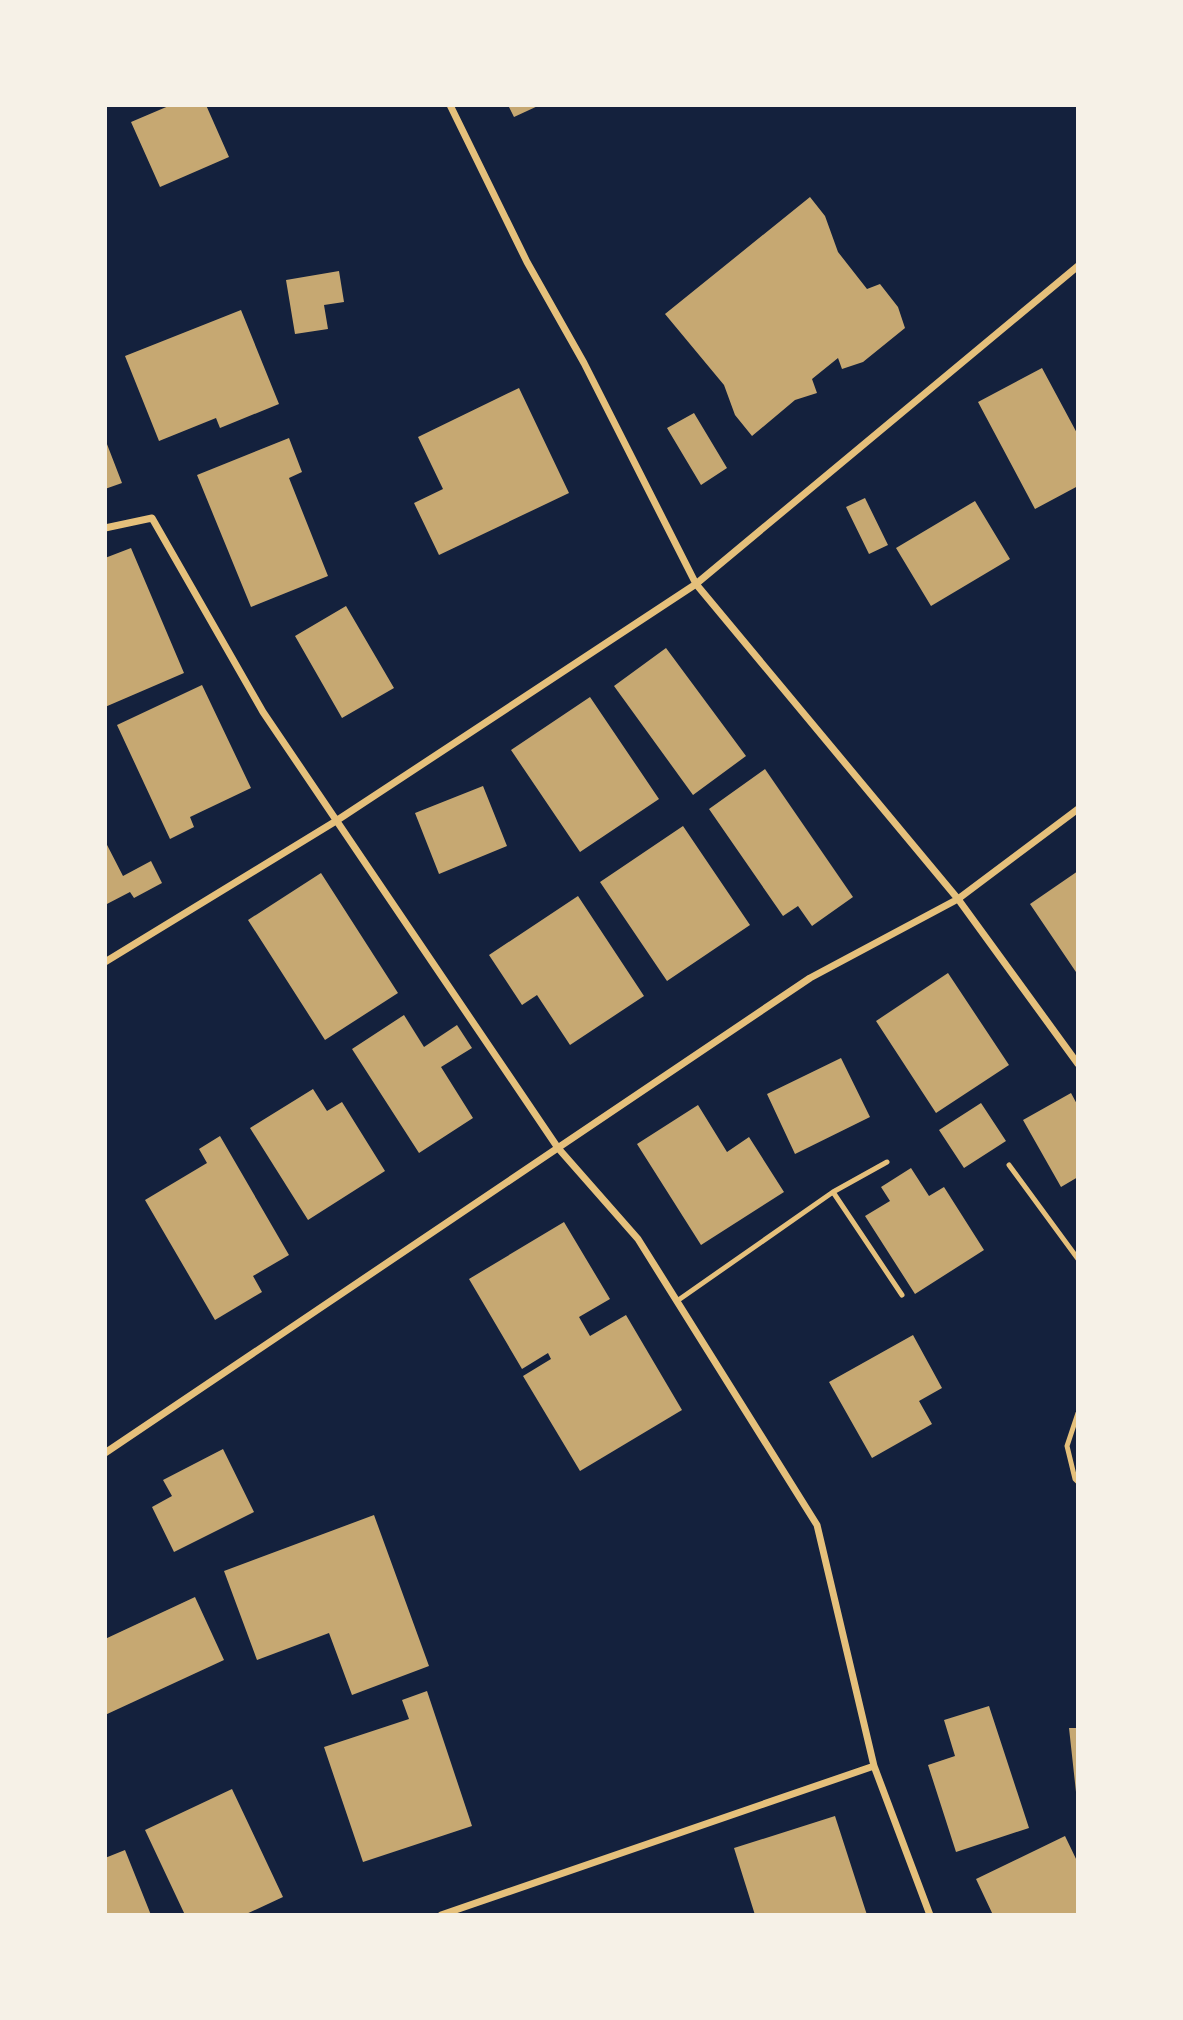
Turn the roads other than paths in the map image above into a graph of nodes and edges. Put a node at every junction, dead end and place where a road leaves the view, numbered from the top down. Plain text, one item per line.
1 (450, 105) edge
2 (1078, 266) edge
3 (105, 528) edge
4 (696, 584) junction
5 (1078, 809) edge
6 (336, 821) junction
7 (958, 899) junction
8 (105, 962) edge
9 (1078, 1064) edge
10 (558, 1148) junction
11 (887, 1162) dead end
12 (1009, 1165) dead end
13 (833, 1192) junction
14 (1078, 1259) edge
15 (902, 1295) dead end
16 (677, 1301) junction
17 (1078, 1413) edge
18 (105, 1454) edge
19 (1078, 1482) edge
20 (874, 1766) junction
21 (441, 1915) edge
22 (930, 1915) edge

1 - 4 street
2 - 4 street
3 - 6 street
4 - 6 street
4 - 7 street
5 - 7 street
6 - 8 street
6 - 10 street
7 - 9 street
7 - 10 street
10 - 16 street
10 - 18 street
11 - 13 lane
12 - 14 lane
13 - 15 lane
13 - 16 lane
16 - 20 street
17 - 19 lane
20 - 21 street
20 - 22 street

